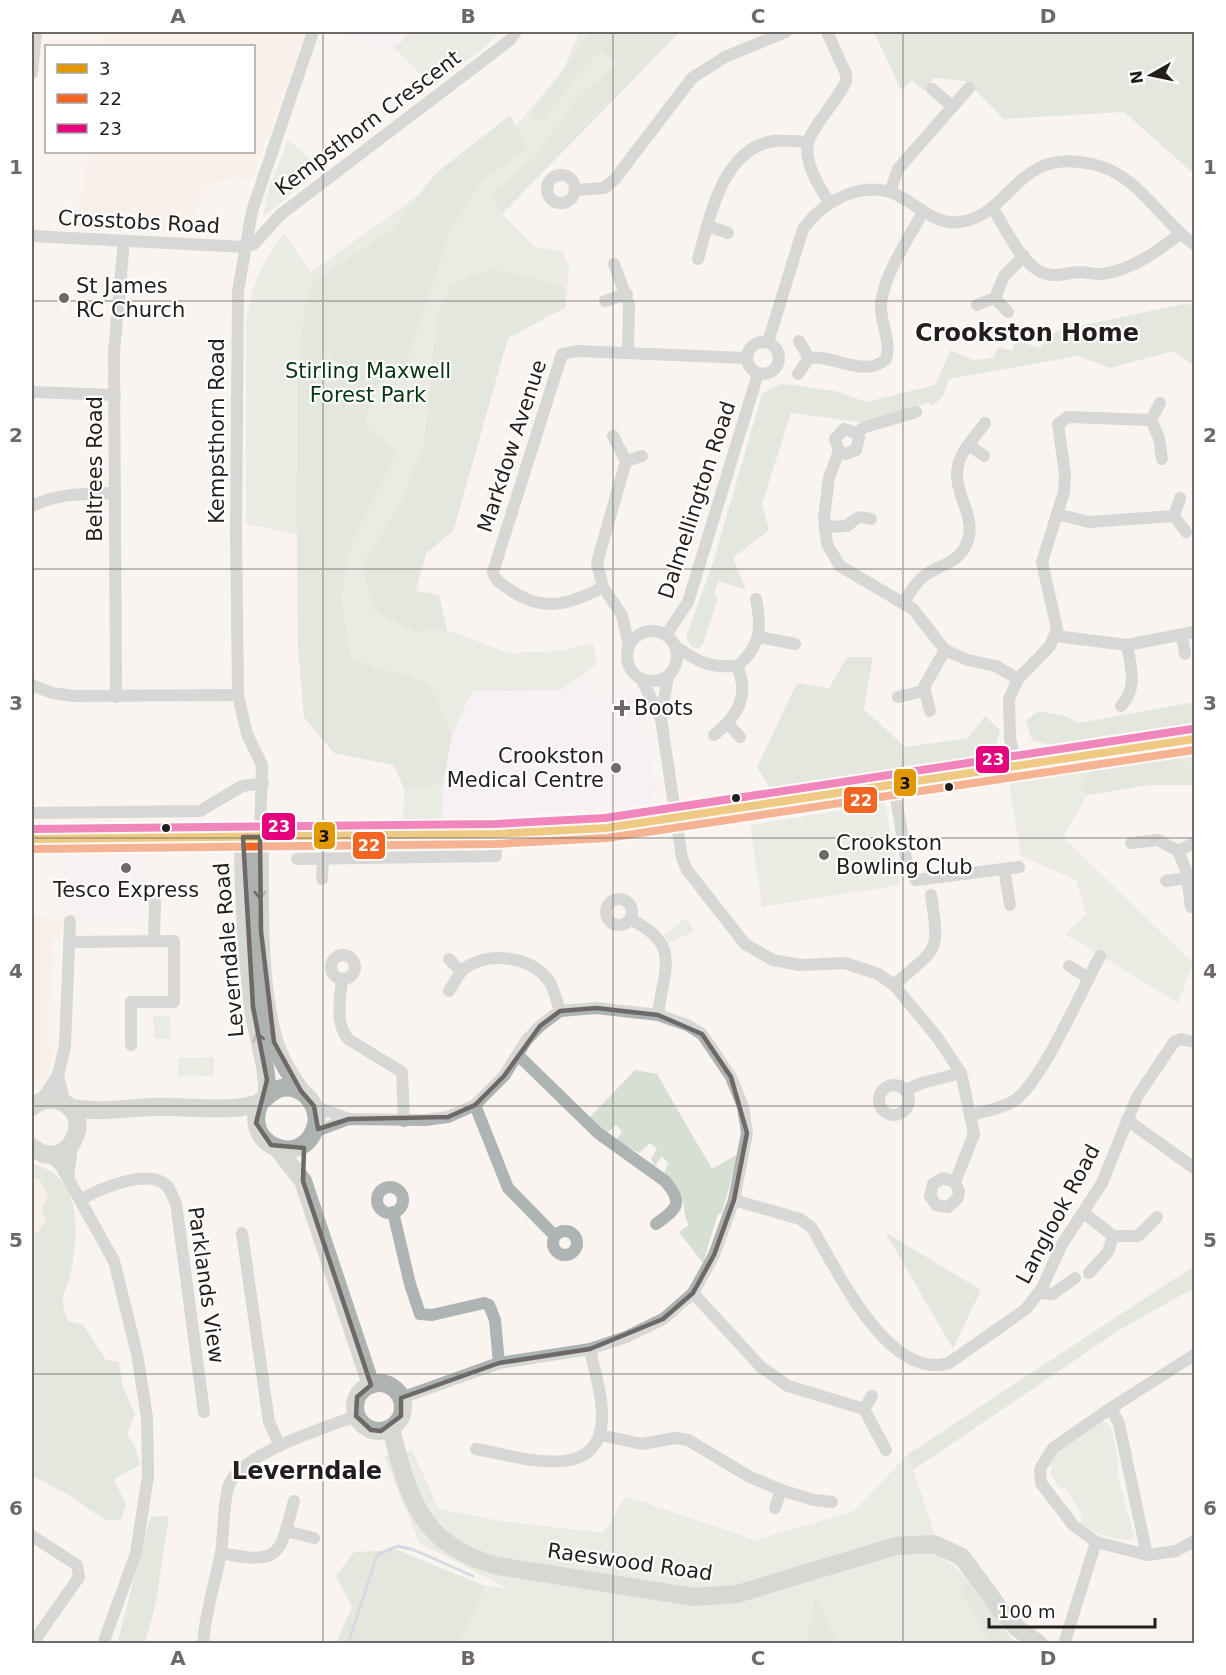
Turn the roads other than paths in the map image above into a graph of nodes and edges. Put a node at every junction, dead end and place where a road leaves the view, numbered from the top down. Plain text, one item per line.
1 (36, 32) edge
2 (313, 32) edge
3 (516, 32) edge
4 (786, 32) edge
5 (827, 32) edge
6 (32, 73) edge
7 (969, 88) dead end
8 (932, 89) dead end
9 (952, 106) junction
10 (807, 142) junction
11 (575, 190) dead end
12 (890, 192) junction
13 (829, 202) junction
14 (992, 207) junction
15 (923, 212) junction
16 (708, 226) junction
17 (728, 233) dead end
18 (1180, 234) junction
19 (32, 236) edge
20 (124, 241) junction
21 (1194, 244) edge
22 (245, 247) junction
23 (1024, 256) junction
24 (698, 259) dead end
25 (614, 264) dead end
26 (627, 294) junction
27 (995, 298) junction
28 (605, 301) dead end
29 (977, 305) dead end
30 (1008, 312) dead end
31 (799, 341) dead end
32 (768, 342) junction
33 (628, 353) junction
34 (746, 358) junction
35 (809, 358) junction
36 (758, 374) junction
37 (798, 374) dead end
38 (32, 392) edge
39 (115, 395) junction
40 (1160, 403) dead end
41 (916, 412) dead end
42 (1151, 420) junction
43 (985, 423) dead end
44 (856, 433) junction
45 (613, 436) dead end
46 (969, 445) junction
47 (839, 451) junction
48 (642, 456) dead end
49 (984, 456) dead end
50 (1162, 459) dead end
51 (626, 461) junction
52 (114, 494) junction
53 (1180, 498) dead end
54 (32, 506) edge
55 (1057, 514) junction
56 (1174, 516) junction
57 (871, 519) dead end
58 (825, 527) junction
59 (1186, 532) dead end
60 (603, 587) junction
61 (756, 599) dead end
62 (904, 602) junction
63 (621, 615) junction
64 (650, 631) junction
65 (1188, 633) edge
66 (666, 635) junction
67 (1056, 636) junction
68 (759, 637) junction
69 (795, 644) dead end
70 (1127, 645) junction
71 (629, 646) junction
72 (675, 646) junction
73 (945, 650) junction
74 (1185, 654) dead end
75 (699, 663) junction
76 (737, 666) junction
77 (670, 674) junction
78 (1018, 679) junction
79 (642, 680) junction
80 (32, 685) edge
81 (923, 691) junction
82 (238, 696) junction
83 (116, 697) junction
84 (898, 697) dead end
85 (1121, 706) dead end
86 (930, 711) dead end
87 (661, 719) junction
88 (728, 724) junction
89 (714, 735) dead end
90 (740, 737) dead end
91 (1194, 739) edge
92 (1016, 765) junction
93 (263, 783) junction
94 (894, 786) junction
95 (32, 813) edge
96 (676, 818) junction
97 (495, 834) junction
98 (251, 837) junction
99 (32, 839) edge
100 (1131, 843) dead end
101 (1194, 843) edge
102 (1178, 851) junction
103 (322, 858) junction
104 (297, 859) dead end
105 (1019, 867) dead end
106 (1004, 869) junction
107 (1187, 878) junction
108 (322, 879) dead end
109 (1166, 881) dead end
110 (931, 895) dead end
111 (155, 901) dead end
112 (1010, 905) dead end
113 (1191, 907) dead end
114 (630, 919) dead end
115 (70, 921) dead end
116 (154, 941) junction
117 (69, 942) junction
118 (1100, 956) dead end
119 (448, 959) dead end
120 (1069, 966) dead end
121 (461, 972) junction
122 (1088, 978) junction
123 (342, 979) dead end
124 (894, 986) junction
125 (449, 990) dead end
126 (560, 1011) junction
127 (658, 1016) junction
128 (1194, 1042) edge
129 (131, 1045) dead end
130 (519, 1056) junction
131 (961, 1073) junction
132 (58, 1076) junction
133 (906, 1090) dead end
134 (301, 1091) junction
135 (263, 1099) junction
136 (36, 1105) edge
137 (475, 1105) junction
138 (67, 1106) junction
139 (314, 1106) junction
140 (220, 1110) junction
141 (99, 1112) junction
142 (972, 1115) junction
143 (349, 1119) junction
144 (1127, 1120) junction
145 (404, 1121) junction
146 (258, 1130) junction
147 (75, 1136) junction
148 (310, 1137) junction
149 (32, 1147) edge
150 (278, 1148) junction
151 (50, 1155) junction
152 (1194, 1168) edge
153 (68, 1178) junction
154 (303, 1181) junction
155 (955, 1182) dead end
156 (80, 1200) junction
157 (734, 1200) junction
158 (393, 1212) dead end
159 (1084, 1213) junction
160 (1157, 1217) dead end
161 (656, 1224) dead end
162 (242, 1233) dead end
163 (555, 1236) dead end
164 (1113, 1236) junction
165 (1089, 1273) dead end
166 (1075, 1278) dead end
167 (693, 1293) junction
168 (1038, 1293) junction
169 (590, 1349) junction
170 (1194, 1355) edge
171 (499, 1363) junction
172 (371, 1384) junction
173 (872, 1396) dead end
174 (401, 1398) junction
175 (1111, 1408) junction
176 (864, 1409) junction
177 (204, 1412) dead end
178 (356, 1416) junction
179 (391, 1428) junction
180 (600, 1435) junction
181 (280, 1446) junction
182 (476, 1449) dead end
183 (886, 1450) dead end
184 (782, 1490) junction
185 (294, 1501) dead end
186 (832, 1502) dead end
187 (775, 1509) dead end
188 (286, 1531) junction
189 (32, 1536) edge
190 (314, 1538) dead end
191 (1091, 1539) junction
192 (1194, 1541) edge
193 (221, 1553) junction
194 (1147, 1556) junction
195 (32, 1644) edge
196 (103, 1644) edge
197 (203, 1644) edge
198 (1039, 1644) edge
199 (1064, 1644) edge

1 - 6 street
2 - 22 street, Kempsthorn Road
3 - 22 street, Kempsthorn Crescent
4 - 11 street
5 - 10 street
7 - 9 street
8 - 9 street
9 - 12 street
10 - 13 street
10 - 16 street
12 - 13 street
12 - 15 street
13 - 32 street
14 - 15 street
14 - 18 street
14 - 23 street
15 - 35 street
16 - 17 street
16 - 24 street
18 - 21 street
18 - 23 street
19 - 20 street, Crosstobs Road
20 - 22 street, Crosstobs Road
20 - 39 street, Beltrees Road
22 - 82 street, Kempsthorn Road
23 - 27 street
25 - 26 street
26 - 28 street
26 - 33 street
27 - 29 street
27 - 30 street
31 - 35 street
32 - 34 street
32 - 36 street
33 - 34 street, Markdow Avenue
33 - 60 street, Markdow Avenue
34 - 36 street
35 - 37 street
36 - 66 street, Dalmellington Road
38 - 39 street
39 - 52 street, Beltrees Road
40 - 42 street
41 - 44 street
42 - 50 street
42 - 55 street
43 - 46 street
44 - 47 street
44 - 47 street
45 - 51 street
46 - 49 street
46 - 62 street
47 - 58 street
48 - 51 street
51 - 60 street
52 - 54 street
52 - 83 street, Beltrees Road
53 - 56 street
55 - 56 street
55 - 67 street
56 - 59 street
57 - 58 street
58 - 62 street
60 - 63 street
61 - 68 street
62 - 73 street
63 - 64 street
63 - 71 street
64 - 66 street
64 - 71 street
65 - 70 street
65 - 74 street
66 - 72 street
67 - 70 street
67 - 78 street
68 - 69 street
68 - 76 street
70 - 85 street
71 - 79 street
72 - 75 street
72 - 77 street
73 - 78 street
73 - 81 street
75 - 76 street
75 - 77 street
76 - 88 street
77 - 79 street
77 - 87 street
78 - 92 street
79 - 87 street
80 - 83 street
81 - 84 street
81 - 86 street
82 - 83 street
82 - 93 street, Kempsthorn Road
87 - 96 street
88 - 89 street
88 - 90 street
91 - 92 main road
92 - 94 main road
93 - 95 street
93 - 98 street, Kempsthorn Road
94 - 96 main road
94 - 106 street
96 - 97 main road
96 - 124 street
97 - 98 main road
97 - 103 street
98 - 99 main road
98 -> 134 street, Leverndale Road
135 -> 98 street, Leverndale Road
100 - 102 street
101 - 102 street
102 - 107 street
103 - 104 street
103 - 108 street
105 - 106 street
106 - 112 street
107 - 109 street
107 - 113 street
110 - 124 street
111 - 116 street
114 - 127 street
115 - 117 street
116 - 117 street
116 - 129 street
117 - 132 street
118 - 122 street
119 - 121 street
120 - 122 street
121 - 125 street
121 - 126 street
122 - 142 street
123 - 145 street
124 - 131 street
126 - 127 street
126 - 130 street
127 - 157 street
128 - 144 street, Langlook Road
130 - 137 street
130 - 161 street
131 - 133 street
131 - 142 street
132 - 136 street
132 - 138 street
134 - 135 street
134 - 139 street
135 - 140 street
135 - 146 street
136 - 138 street
137 - 145 street
137 - 163 street
138 - 141 street
138 - 147 street
139 - 143 street
139 - 148 street
140 - 141 street
140 - 146 street
141 - 147 street
142 - 155 street
143 - 145 street
143 - 148 street
144 - 152 street
144 - 159 street, Langlook Road
146 - 150 street
147 - 151 street
147 - 153 street
148 - 150 street
148 - 154 street
149 - 151 street
150 - 154 street
151 - 153 street
153 - 156 street
154 - 172 street
156 - 177 street, Parklands View
156 - 196 street
157 - 167 street
157 - 168 street, Langlook Road
158 - 171 street
159 - 164 street
159 - 168 street, Langlook Road
160 - 164 street
162 - 181 street
164 - 165 street
166 - 168 street
167 - 169 street
167 - 176 street
169 - 171 street
169 - 180 street
170 - 175 street
171 - 174 street
172 - 174 street
172 - 178 street
173 - 176 street
174 - 179 street
175 - 191 street
175 - 194 street
176 - 183 street
178 - 179 street
178 - 181 street
179 - 198 street, Raeswood Road
180 - 182 street
180 - 184 street
181 - 193 street
184 - 186 street
184 - 187 street
185 - 188 street
188 - 190 street
188 - 193 street
189 - 195 street
191 - 194 street
191 - 199 street
192 - 194 street
193 - 197 street

